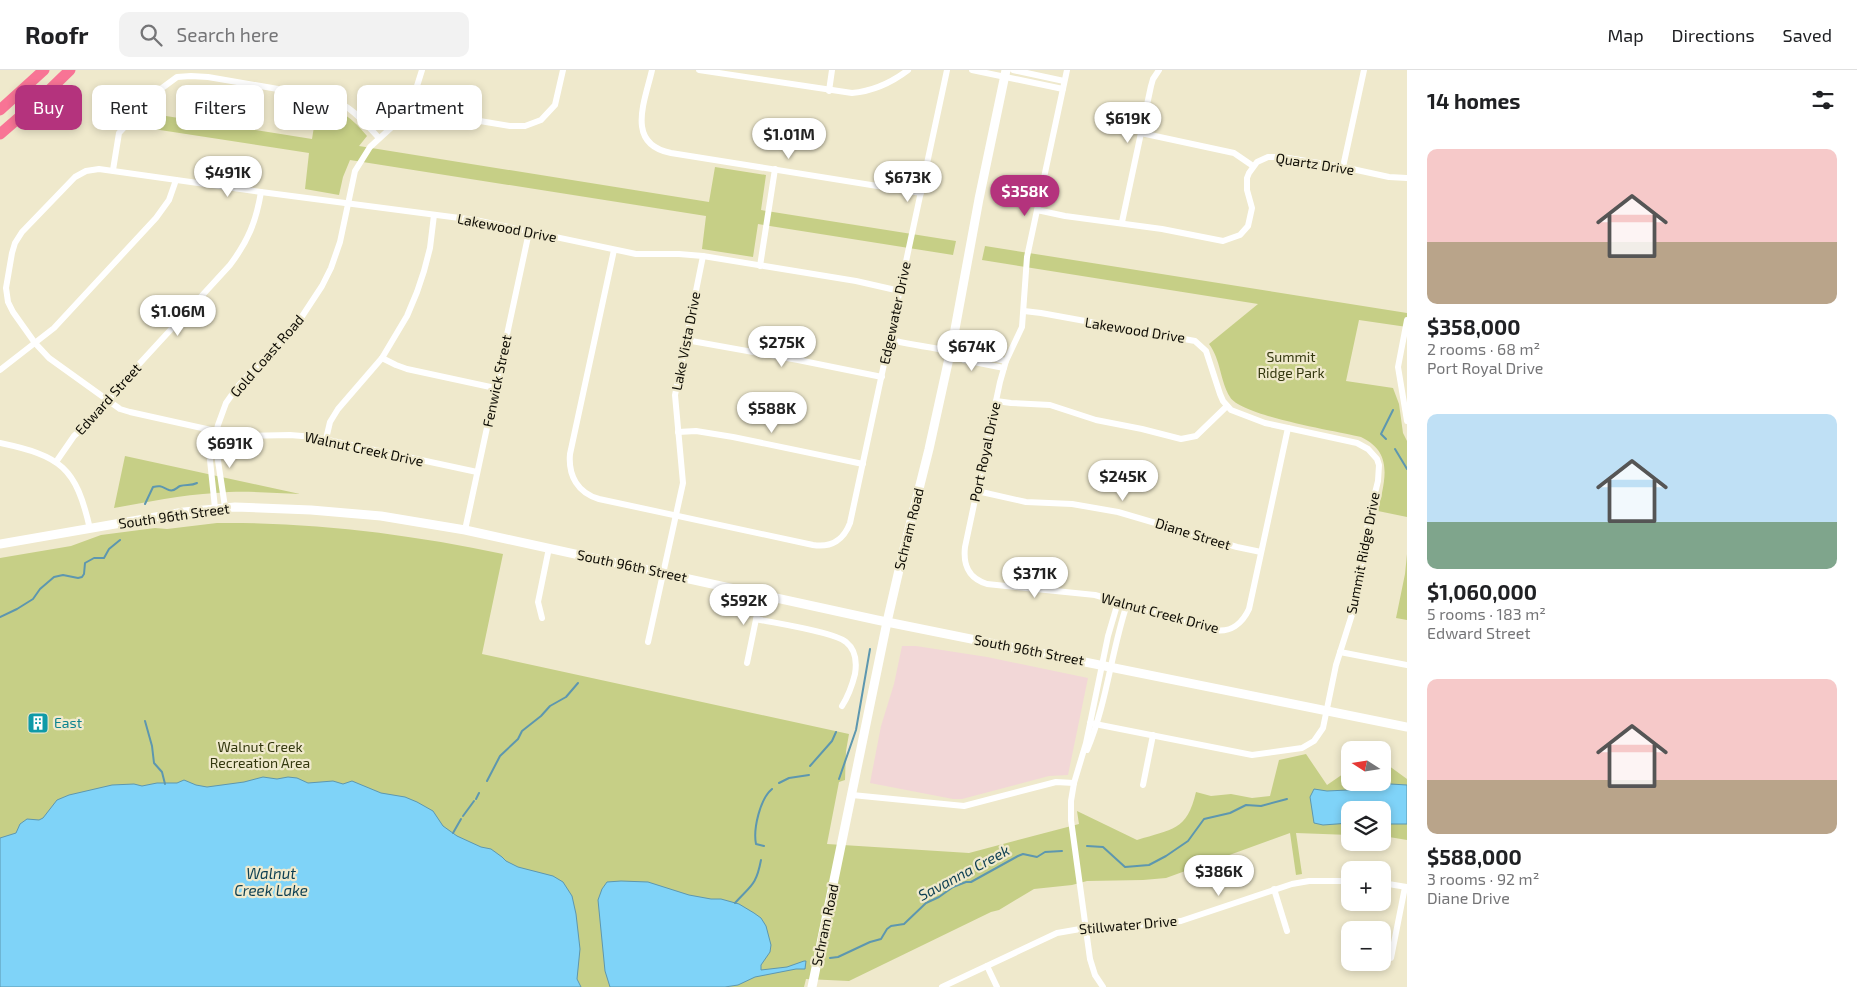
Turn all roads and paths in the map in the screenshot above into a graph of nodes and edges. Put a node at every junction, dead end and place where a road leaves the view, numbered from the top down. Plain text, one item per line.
1 (44, 70) edge
2 (70, 70) edge
3 (422, 70) edge
4 (563, 70) edge
5 (652, 70) edge
6 (699, 70) edge
7 (832, 70) edge
8 (908, 70) edge
9 (947, 70) edge
10 (972, 70) edge
11 (1013, 70) edge
12 (1067, 70) edge
13 (1364, 70) edge
14 (1158, 72) edge
15 (744, 73) edge
16 (1005, 73) edge
17 (1064, 81) junction
18 (417, 85) edge
19 (1063, 89) junction
20 (829, 91) junction
21 (0, 110) edge
22 (482, 121) edge
23 (388, 130) edge
24 (1141, 133) junction
25 (0, 134) edge
26 (379, 138) junction
27 (1253, 166) junction
28 (1344, 167) junction
29 (775, 169) junction
30 (113, 170) junction
31 (1407, 178) edge
32 (176, 180) junction
33 (261, 192) junction
34 (921, 193) junction
35 (347, 204) junction
36 (1037, 210) junction
37 (434, 215) junction
38 (1122, 222) junction
39 (529, 232) junction
40 (614, 250) junction
41 (703, 256) junction
42 (760, 266) junction
43 (900, 291) junction
44 (1024, 311) junction
45 (1407, 320) edge
46 (686, 340) junction
47 (890, 340) junction
48 (35, 343) junction
49 (950, 352) junction
50 (382, 358) junction
51 (1006, 361) junction
52 (1004, 368) junction
53 (0, 370) edge
54 (882, 377) junction
55 (1404, 381) edge
56 (496, 388) junction
57 (1407, 397) edge
58 (108, 400) junction
59 (996, 401) junction
60 (1227, 406) junction
61 (1407, 421) edge
62 (1288, 428) junction
63 (216, 431) junction
64 (678, 432) junction
65 (326, 439) junction
66 (0, 443) edge
67 (56, 462) junction
68 (863, 464) junction
69 (478, 472) junction
70 (977, 491) junction
71 (225, 507) junction
72 (215, 508) junction
73 (676, 516) junction
74 (90, 529) junction
75 (466, 530) junction
76 (0, 544) edge
77 (550, 548) junction
78 (1261, 552) junction
79 (968, 571) joint
80 (663, 573) junction
81 (761, 594) junction
82 (1118, 602) junction
83 (1127, 604) junction
84 (542, 618) dead end
85 (756, 619) junction
86 (887, 622) junction
87 (648, 642) dead end
88 (1340, 652) junction
89 (747, 663) dead end
90 (1106, 666) junction
91 (1407, 666) edge
92 (842, 706) dead end
93 (1326, 710) junction
94 (1090, 723) junction
95 (1097, 724) junction
96 (1407, 727) edge
97 (1153, 735) junction
98 (1078, 771) junction
99 (1074, 783) junction
100 (1143, 785) dead end
101 (852, 796) junction
102 (1341, 881) edge
103 (1391, 884) edge
104 (1406, 887) edge
105 (1274, 888) junction
106 (1086, 928) junction
107 (1287, 931) dead end
108 (1391, 958) dead end
109 (986, 966) junction
110 (812, 987) edge
111 (942, 987) edge
112 (997, 987) edge
113 (1102, 987) edge

1 - 21 highway
2 - 25 highway
3 - 18 street, Gold Coast Road
4 - 22 street
5 - 29 street
6 - 15 street
7 - 20 street
8 - 20 street
9 - 34 street, Edgewater Drive
10 - 16 street
11 - 17 street
12 - 17 street, Port Royal Drive
13 - 28 street
14 - 24 street
15 - 20 street
16 - 19 street
16 - 49 main road, Schram Road
17 - 19 street, Port Royal Drive
19 - 36 street, Port Royal Drive
23 - 26 street, Gold Coast Road
24 - 27 street
24 - 38 street
26 - 30 street
26 - 35 street, Gold Coast Road
27 - 28 street, Quartz Drive
27 - 38 street
28 - 31 street, Quartz Drive
29 - 34 street
29 - 42 street
30 - 32 street, Lakewood Drive
30 - 48 street, Lakewood Drive
32 - 33 street, Lakewood Drive
32 - 48 street
33 - 35 street, Lakewood Drive
33 - 58 street, Edward Street
34 - 43 street, Edgewater Drive
35 - 37 street, Lakewood Drive
35 - 63 street, Gold Coast Road
36 - 38 street
36 - 44 street, Port Royal Drive
37 - 39 street, Lakewood Drive
37 - 50 street
39 - 40 street, Lakewood Drive
39 - 56 street, Fenwick Street
40 - 41 street, Lakewood Drive
40 - 73 street
41 - 42 street, Lakewood Drive
41 - 46 street, Lake Vista Drive
42 - 43 street, Lakewood Drive
43 - 47 street, Edgewater Drive
44 - 51 street, Port Royal Drive
44 - 60 street, Lakewood Drive
45 - 55 street
46 - 54 street
46 - 64 street, Lake Vista Drive
47 - 49 street
47 - 54 street, Edgewater Drive
48 - 53 street
48 - 58 street, Walnut Creek Drive
49 - 51 street
49 - 52 street
49 - 86 main road, Schram Road
50 - 56 street
50 - 65 street
51 - 52 street, Port Royal Drive
52 - 59 street, Port Royal Drive
54 - 68 street, Edgewater Drive
55 - 57 street
55 - 61 street
56 - 69 street, Fenwick Street
58 - 63 street, Walnut Creek Drive
58 - 67 street, Edward Street
59 - 60 street
59 - 70 street, Port Royal Drive
60 - 62 street
62 - 78 street
62 - 88 street, Summit Ridge Drive
63 - 65 street, Walnut Creek Drive
63 - 71 street, Gold Coast Road
63 - 72 street, Gold Coast Road
64 - 68 street
64 - 73 street, Lake Vista Drive
65 - 69 street, Walnut Creek Drive
66 - 67 street
67 - 74 street
68 - 73 street, Edgewater Drive
69 - 75 street, Fenwick Street
70 - 78 street, Diane Street
70 - 79 street, Port Royal Drive
71 - 72 main road, South 96th Street
71 - 75 main road, South 96th Street
72 - 74 main road, South 96th Street
73 - 80 street, Lake Vista Drive
74 - 76 main road, South 96th Street
75 - 77 main road, South 96th Street
77 - 80 main road, South 96th Street
77 - 84 street
78 - 83 street, Walnut Creek Drive
79 - 82 street, Walnut Creek Drive
80 - 81 main road, South 96th Street
80 - 87 street, Lake Vista Drive
81 - 85 street
81 - 86 main road, South 96th Street
82 - 83 street, Walnut Creek Drive
82 - 90 street
83 - 90 street
85 - 89 street
85 - 92 street
86 - 90 main road, South 96th Street
86 - 101 main road, Schram Road
88 - 91 street
88 - 93 street, Summit Ridge Drive
90 - 93 main road, South 96th Street
90 - 94 street
90 - 95 street
93 - 96 main road, South 96th Street
93 - 97 street, Summit Ridge Drive
94 - 95 street, Summit Ridge Drive
94 - 98 street
95 - 97 street, Summit Ridge Drive
95 - 98 street
97 - 100 street
98 - 99 street
99 - 101 street
99 - 106 street
101 - 110 main road, Schram Road
102 - 105 street, Stillwater Drive
103 - 104 street
104 - 108 street
105 - 106 street, Stillwater Drive
105 - 107 street
106 - 109 street, Stillwater Drive
106 - 113 street
109 - 111 street, Stillwater Drive
109 - 112 street

